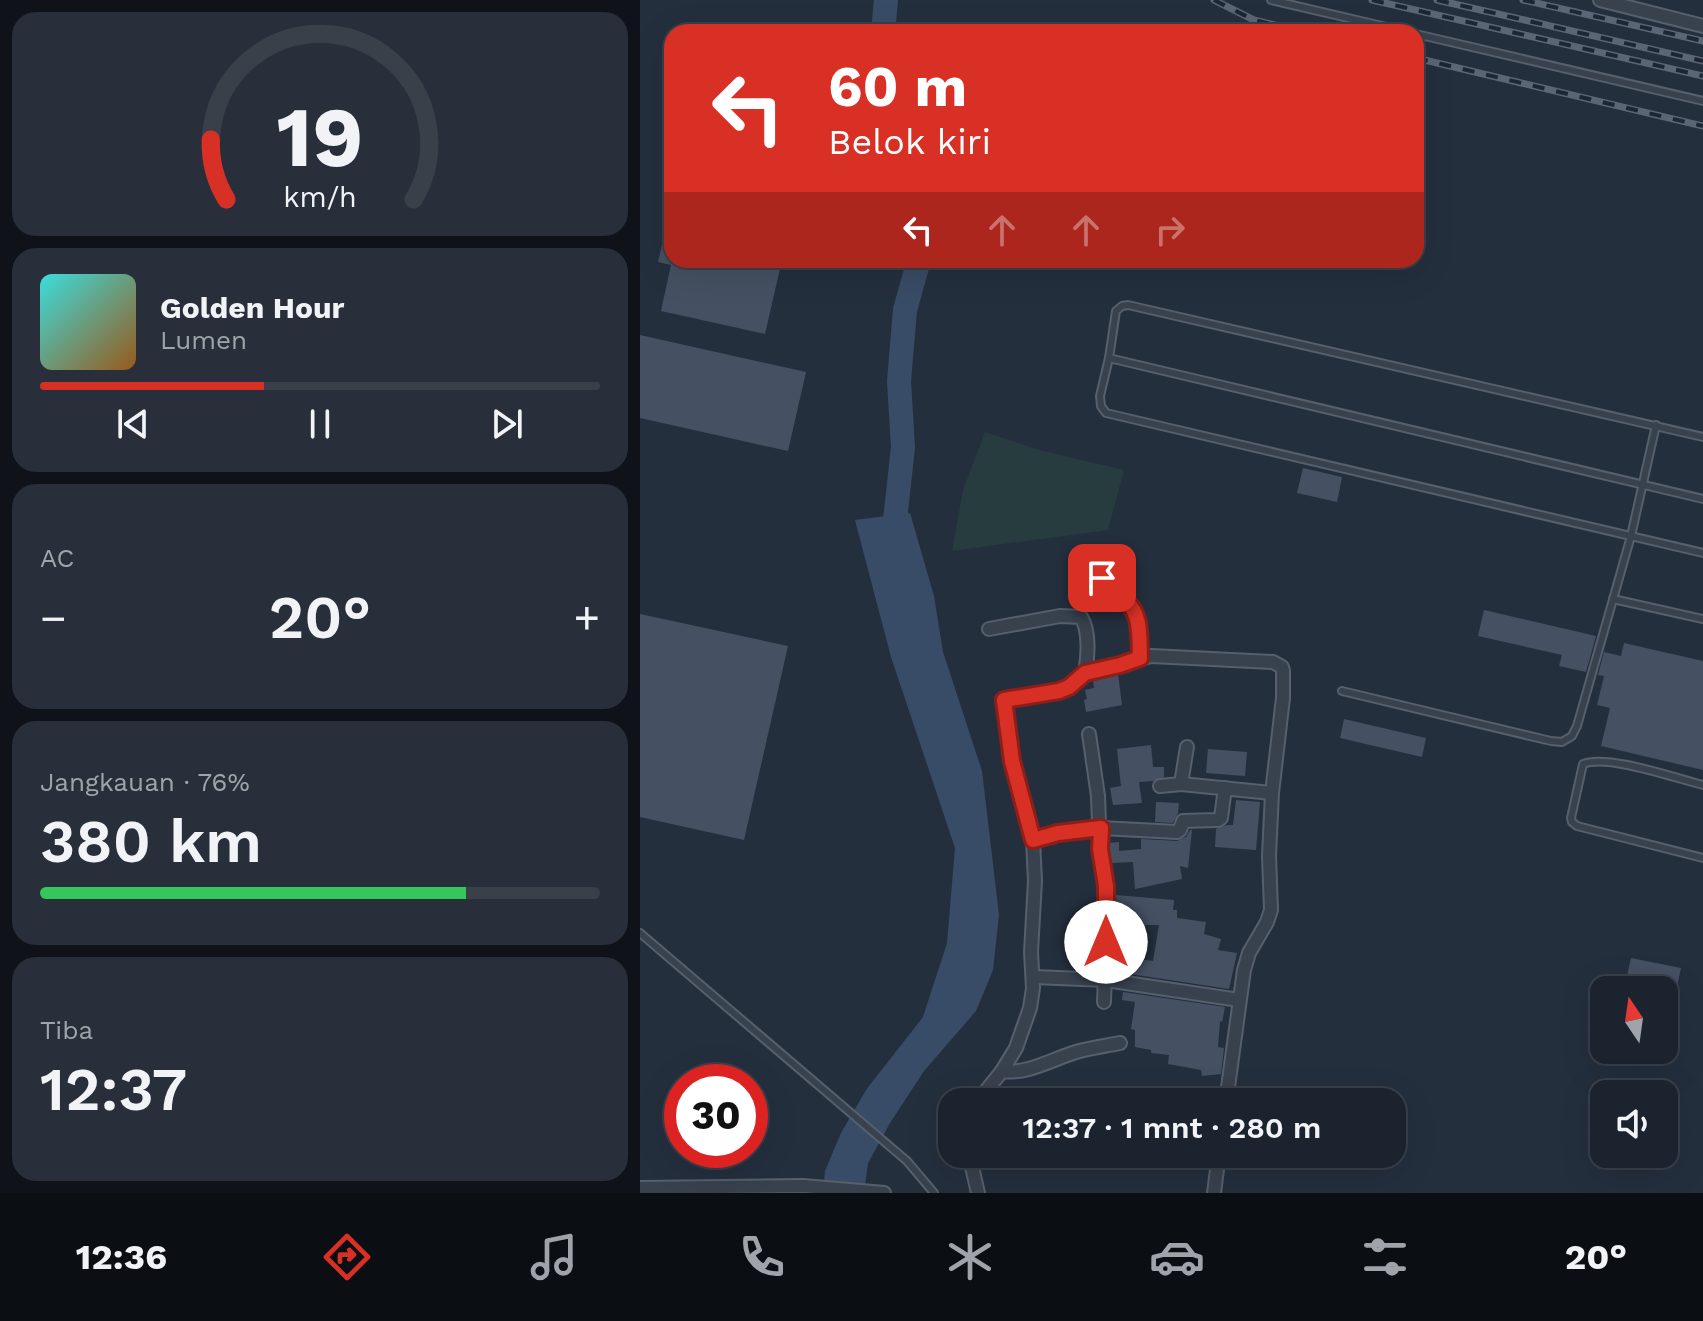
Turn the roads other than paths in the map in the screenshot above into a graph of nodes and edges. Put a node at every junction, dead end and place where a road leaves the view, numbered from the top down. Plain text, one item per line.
1 (1271, 0) edge
2 (1600, 0) edge
3 (1374, 24) edge
4 (1703, 26) edge
5 (1424, 36) edge
6 (1703, 101) edge
7 (1109, 358) junction
8 (1656, 425) junction
9 (1703, 437) edge
10 (1643, 485) junction
11 (1703, 499) edge
12 (1631, 536) junction
13 (1703, 553) edge
14 (1101, 567) dead end
15 (1613, 599) junction
16 (1703, 619) edge
17 (989, 629) dead end
18 (1140, 658) junction
19 (1085, 673) junction
20 (1342, 691) dead end
21 (1089, 734) dead end
22 (1187, 747) dead end
23 (1181, 784) junction
24 (1703, 785) edge
25 (1160, 786) dead end
26 (1225, 788) junction
27 (1272, 793) junction
28 (1101, 828) junction
29 (1033, 840) junction
30 (1703, 858) edge
31 (640, 933) edge
32 (1034, 977) junction
33 (1106, 980) junction
34 (1239, 1000) junction
35 (1104, 1002) dead end
36 (1120, 1043) dead end
37 (1002, 1071) junction
38 (988, 1088) edge
39 (1228, 1088) edge
40 (972, 1168) edge
41 (1217, 1168) edge
42 (640, 1188) edge
43 (882, 1193) edge
44 (934, 1193) edge
45 (978, 1193) edge
46 (1214, 1193) edge

1 - 3 lane
2 - 4 street
5 - 6 lane
7 - 8 lane
7 - 10 lane
7 - 12 lane
8 - 9 lane
8 - 10 lane
10 - 11 lane
10 - 12 lane
12 - 13 lane
12 - 15 lane
14 - 18 street
15 - 16 lane
15 - 20 lane
17 - 19 street
18 - 19 street
18 - 27 street
19 - 29 street
21 - 28 street
22 - 23 street
23 - 25 street
23 - 26 street
24 - 30 lane
26 - 27 street
26 - 28 street
27 - 34 street
28 - 29 street
28 - 33 street
29 - 32 street
31 - 44 lane
32 - 33 street
32 - 37 street
33 - 34 street
33 - 35 street
34 - 39 street
36 - 37 street
37 - 38 street
40 - 45 street
41 - 46 street
42 - 43 street

